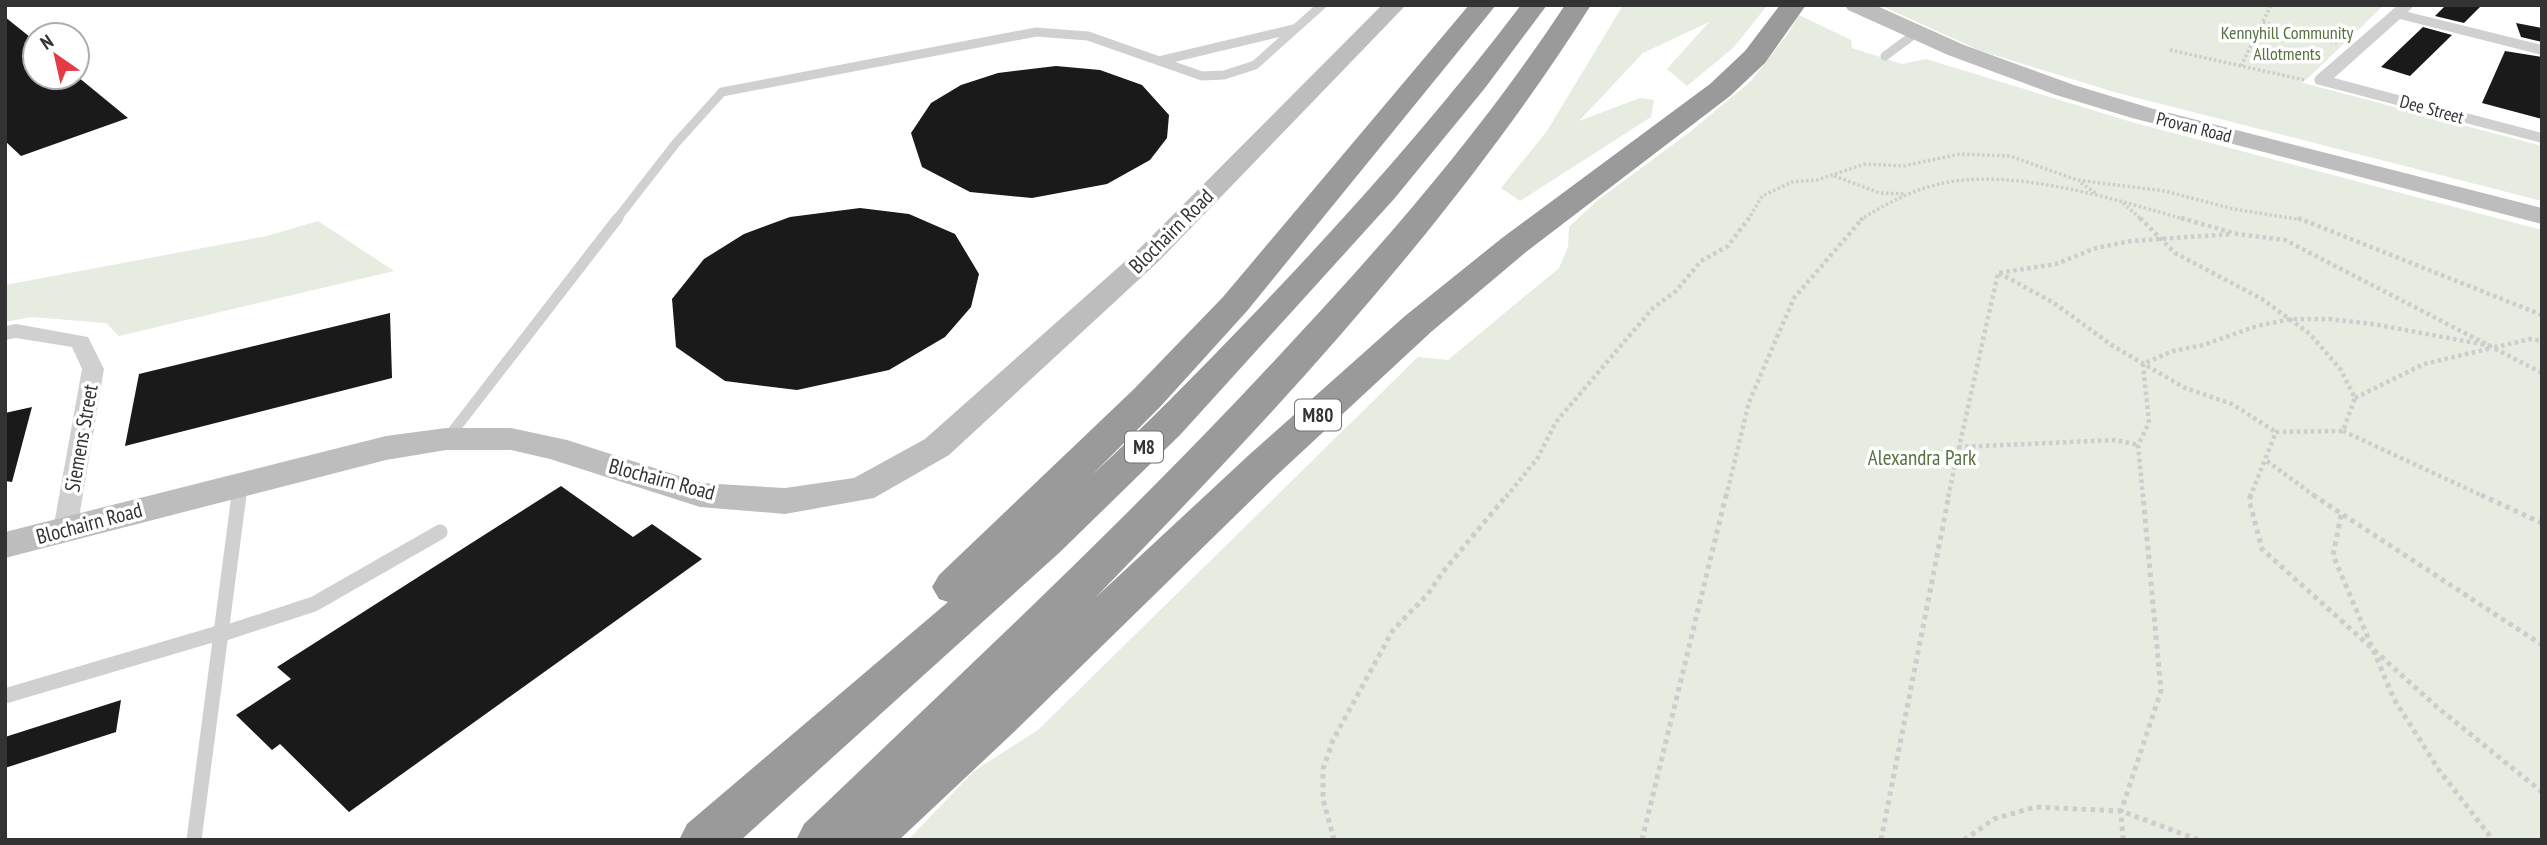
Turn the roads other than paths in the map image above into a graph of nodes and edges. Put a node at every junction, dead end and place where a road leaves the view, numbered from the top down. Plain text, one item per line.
1 (1322, 5) edge
2 (1395, 5) edge
3 (1483, 5) edge
4 (1534, 5) edge
5 (1578, 5) edge
6 (1856, 5) edge
7 (1792, 9) edge
8 (2403, 10) edge
9 (1296, 29) junction
10 (1916, 33) junction
11 (2542, 50) edge
12 (1885, 56) dead end
13 (1158, 61) junction
14 (2322, 80) joint
15 (2542, 138) edge
16 (2542, 216) edge
17 (5, 332) edge
18 (446, 439) junction
19 (240, 484) junction
20 (65, 530) junction
21 (440, 532) dead end
22 (5, 545) edge
23 (222, 633) junction
24 (5, 696) edge
25 (194, 840) edge
26 (695, 840) edge
27 (705, 840) edge
28 (822, 840) edge
29 (863, 840) edge

1 - 9 lane
2 - 18 street, Blochairn Road
3 - 26 highway
4 - 27 highway, M8
5 - 28 highway, M8
6 - 10 street, Provan Road
7 - 29 highway, M80
8 - 11 street
8 - 14 street
9 - 13 lane
9 - 13 lane
10 - 12 lane
10 - 16 street, Provan Road
13 - 18 lane
14 - 15 street, Dee Street
17 - 20 street, Siemens Street
18 - 19 street, Blochairn Road
19 - 20 street, Blochairn Road
19 - 23 lane
20 - 22 street, Blochairn Road
21 - 23 lane
23 - 24 lane
23 - 25 lane

